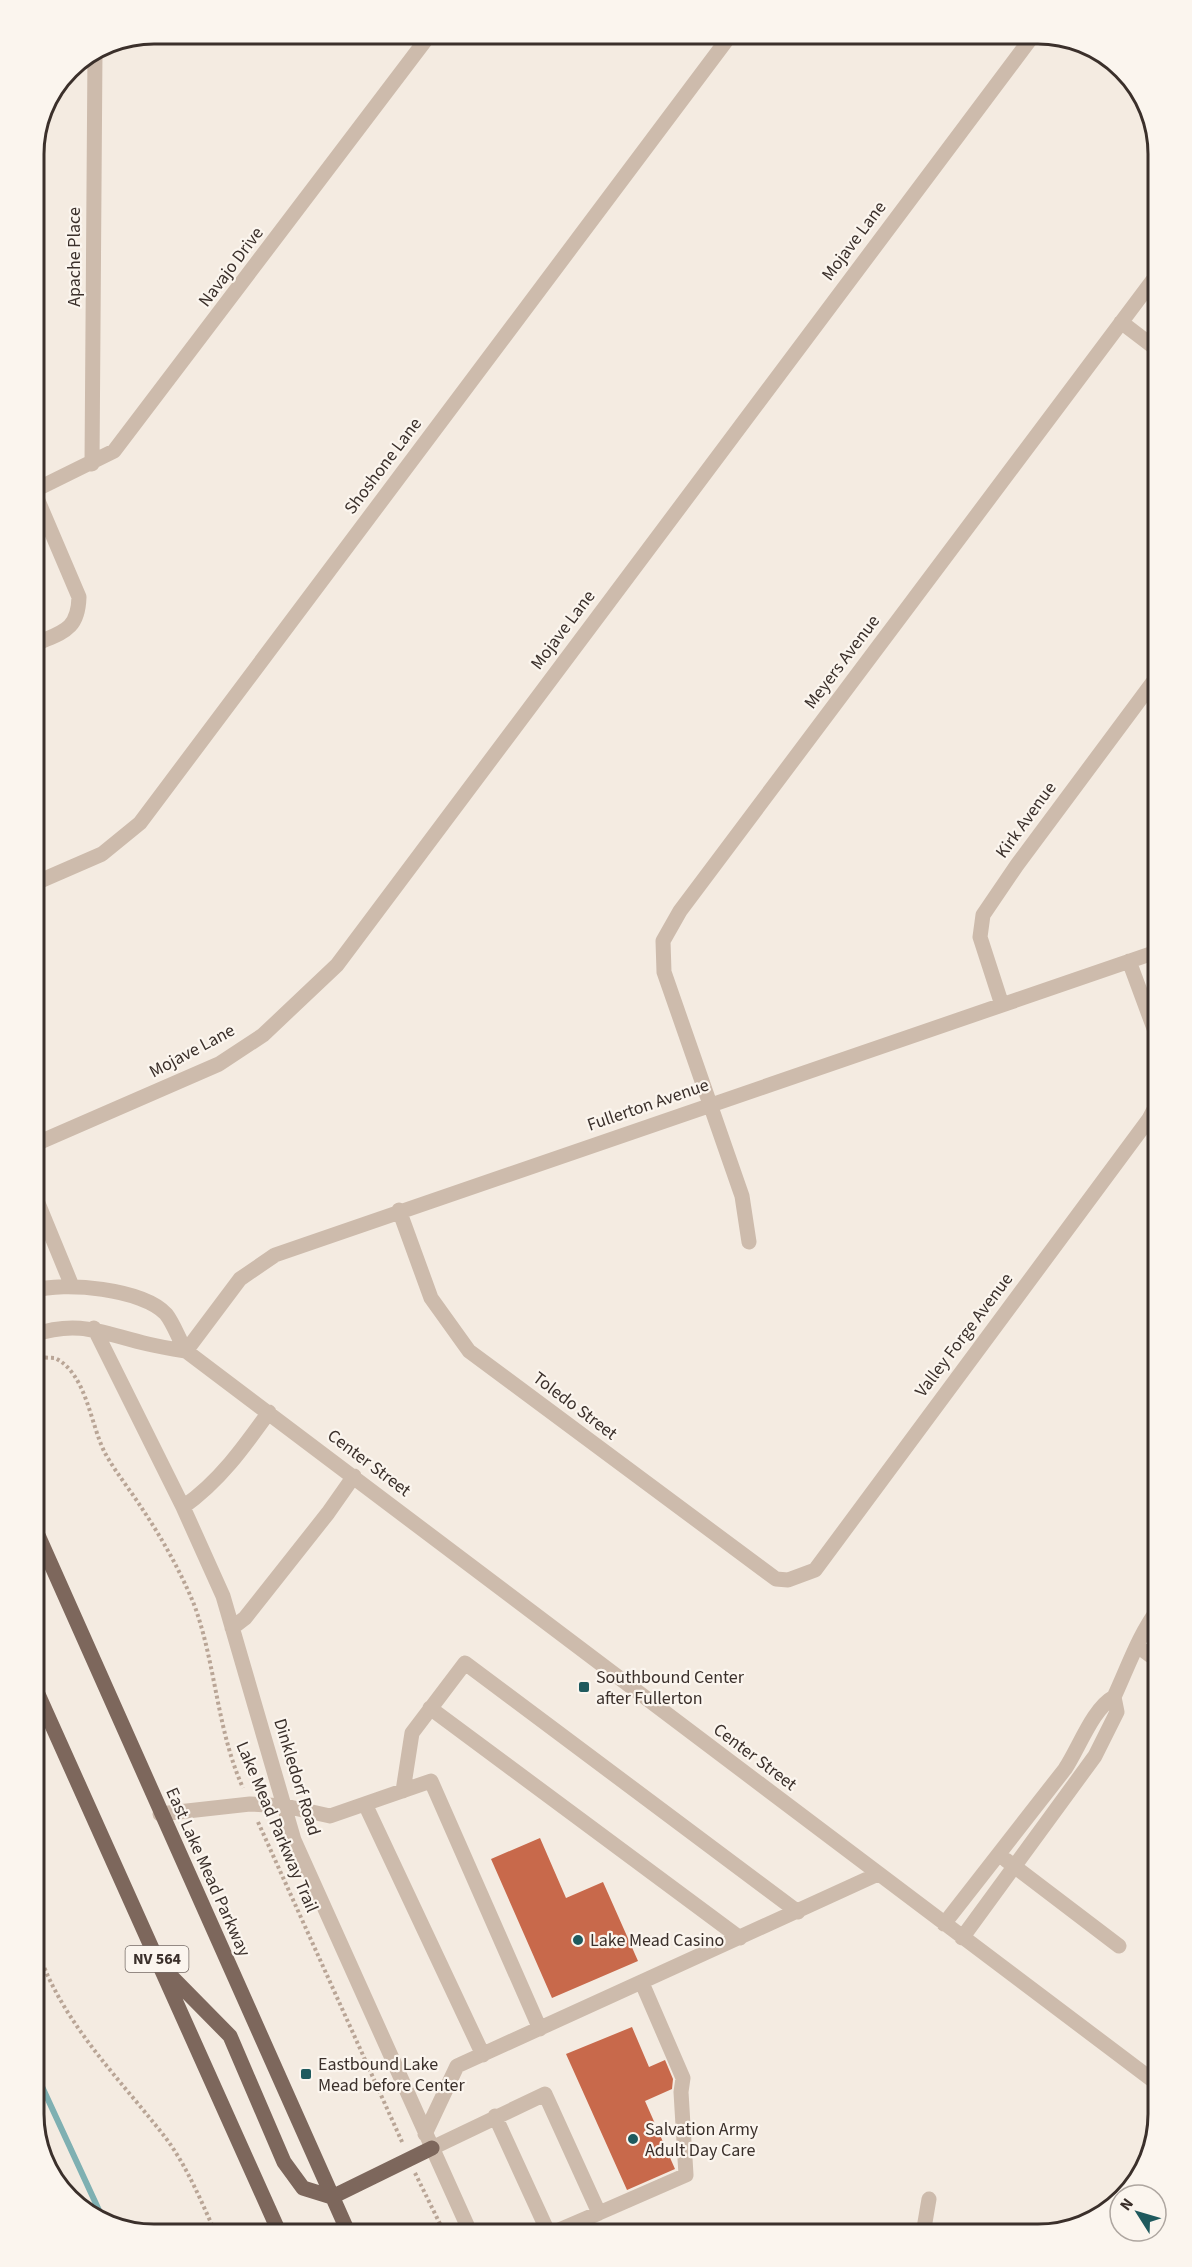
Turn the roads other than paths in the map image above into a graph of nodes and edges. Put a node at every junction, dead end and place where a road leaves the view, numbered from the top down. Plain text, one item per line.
1 (423, 44) edge
2 (724, 44) edge
3 (1027, 44) edge
4 (95, 61) edge
5 (1148, 286) edge
6 (1121, 322) junction
7 (1148, 343) edge
8 (92, 464) junction
9 (44, 485) edge
10 (44, 516) edge
11 (44, 640) edge
12 (1148, 689) edge
13 (44, 879) edge
14 (1148, 955) edge
15 (1129, 961) junction
16 (1002, 1005) junction
17 (1148, 1012) edge
18 (711, 1104) junction
19 (1148, 1120) edge
20 (44, 1140) edge
21 (399, 1210) junction
22 (44, 1218) edge
23 (749, 1242) dead end
24 (72, 1286) junction
25 (44, 1290) edge
26 (94, 1328) junction
27 (44, 1332) edge
28 (186, 1351) junction
29 (268, 1412) junction
30 (354, 1476) junction
31 (183, 1506) junction
32 (44, 1549) edge
33 (788, 1580) joint
34 (1148, 1622) edge
35 (232, 1628) junction
36 (1138, 1647) junction
37 (1148, 1654) edge
38 (1114, 1696) junction
39 (44, 1708) edge
40 (430, 1708) junction
41 (403, 1791) junction
42 (1047, 1791) junction
43 (1061, 1802) junction
44 (365, 1804) junction
45 (285, 1806) junction
46 (160, 1814) junction
47 (999, 1854) junction
48 (1014, 1865) junction
49 (878, 1874) junction
50 (798, 1912) junction
51 (944, 1924) junction
52 (740, 1938) junction
53 (962, 1938) junction
54 (1119, 1946) dead end
55 (159, 1965) junction
56 (642, 1983) junction
57 (540, 2029) junction
58 (483, 2055) junction
59 (1148, 2077) edge
60 (495, 2116) junction
61 (429, 2141) junction
62 (332, 2197) junction
63 (929, 2199) dead end
64 (599, 2213) junction
65 (275, 2223) edge
66 (344, 2223) edge
67 (466, 2223) edge
68 (544, 2223) edge
69 (574, 2223) edge
70 (925, 2224) edge

1 - 8 street, Navajo Drive
2 - 13 street, Shoshone Lane
3 - 20 street, Mojave Lane
4 - 8 street, Apache Place
5 - 6 street, Meyers Avenue
6 - 7 street
6 - 18 street, Meyers Avenue
8 - 9 street, Navajo Drive
10 - 11 street
12 - 16 street, Kirk Avenue
14 - 15 street, Fullerton Avenue
15 - 16 street, Fullerton Avenue
15 - 17 street
16 - 18 street, Fullerton Avenue
18 - 21 street, Fullerton Avenue
18 - 23 street, Meyers Avenue
19 - 33 street, Valley Forge Avenue
21 - 28 street, Fullerton Avenue
21 - 33 street, Toledo Street
22 - 24 street
24 - 25 street, Center Street
24 - 28 street, Center Street
26 - 27 street, Center Street
26 - 28 street, Center Street
26 - 31 street, Dinkledorf Road
28 - 29 street, Center Street
29 - 30 street, Center Street
29 - 31 street
30 - 35 street
30 - 49 street, Center Street
31 - 35 street, Dinkledorf Road
32 - 46 main road, East Lake Mead Parkway
34 - 36 street
35 - 45 street, Dinkledorf Road
36 - 37 street
36 - 38 street
38 - 42 street
38 - 43 street
39 - 55 main road, NV 564
40 - 41 street
40 - 50 street
40 - 52 street
41 - 44 street
41 - 57 street
42 - 43 street
42 - 47 street
43 - 48 street
44 - 45 street
44 - 58 street
45 - 46 street
45 - 61 street, Dinkledorf Road
46 - 62 main road, East Lake Mead Parkway
47 - 48 street
47 - 51 street
48 - 53 street
48 - 54 street
49 - 50 street
49 - 51 street, Center Street
50 - 52 street
51 - 53 street, Center Street
52 - 56 street
53 - 59 street, Center Street
55 - 62 main road
55 - 65 main road, NV 564
56 - 57 street
56 - 64 street
57 - 58 street
58 - 61 street
60 - 61 street
60 - 64 street
60 - 68 street
61 - 62 main road
61 - 67 street, Dinkledorf Road
62 - 66 main road, East Lake Mead Parkway
63 - 70 street
64 - 69 street

